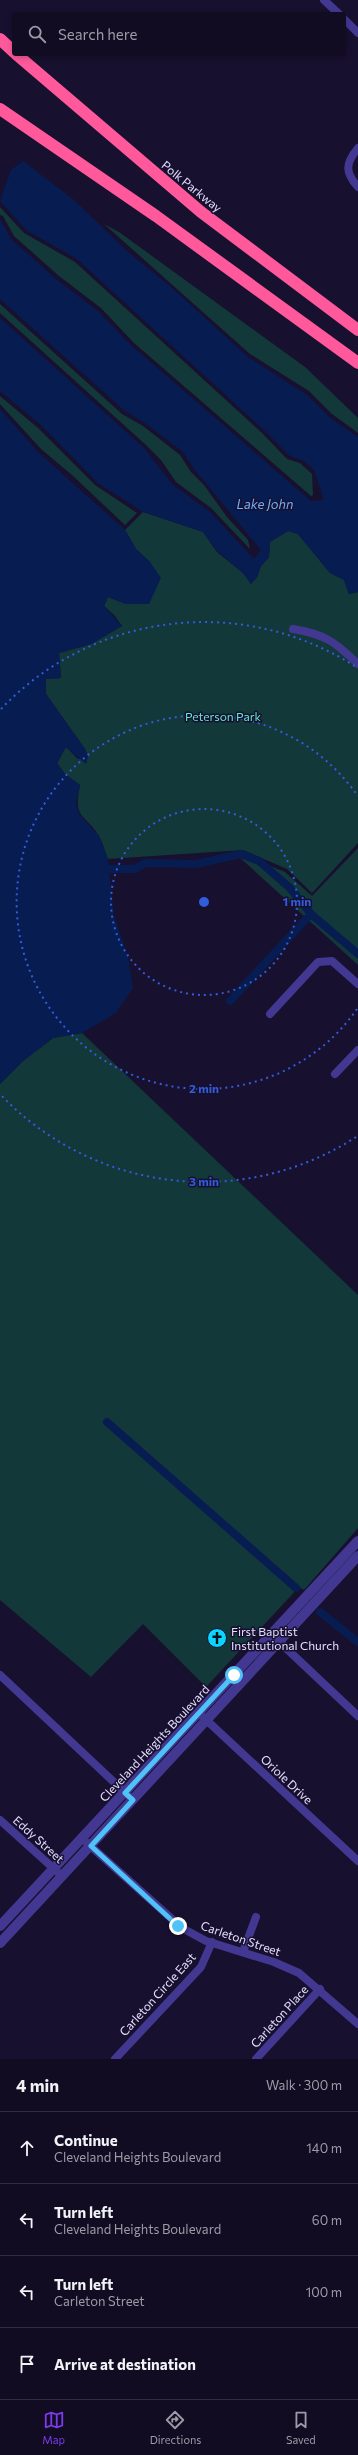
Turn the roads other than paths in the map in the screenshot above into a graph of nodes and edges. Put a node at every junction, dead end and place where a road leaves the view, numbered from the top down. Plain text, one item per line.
1 (324, 0) edge
2 (337, 12) edge
3 (346, 21) edge
4 (358, 33) edge
5 (0, 39) edge
6 (12, 50) edge
7 (18, 56) edge
8 (0, 109) edge
9 (358, 148) edge
10 (358, 187) edge
11 (358, 330) edge
12 (358, 362) edge
13 (293, 629) dead end
14 (358, 664) edge
15 (358, 984) edge
16 (270, 1014) dead end
17 (358, 1050) edge
18 (335, 1074) dead end
19 (358, 1541) edge
20 (349, 1551) junction
21 (357, 1557) edge
22 (312, 1590) junction
23 (320, 1598) junction
24 (271, 1634) junction
25 (279, 1642) junction
26 (0, 1675) edge
27 (199, 1714) junction
28 (358, 1716) edge
29 (207, 1721) junction
30 (125, 1793) junction
31 (133, 1800) junction
32 (0, 1820) edge
33 (87, 1842) junction
34 (358, 1861) edge
35 (54, 1869) junction
36 (62, 1876) junction
37 (256, 1917) dead end
38 (0, 1926) edge
39 (212, 1942) junction
40 (0, 1943) edge
41 (243, 1952) junction
42 (320, 1989) junction
43 (358, 2024) edge
44 (115, 2059) edge
45 (256, 2059) edge

1 - 2 street
3 - 4 street
5 - 6 highway
7 - 11 highway, Polk Parkway
8 - 12 highway
9 - 10 street
13 - 14 street
15 - 16 street
17 - 18 street
19 - 20 street, Cleveland Heights Boulevard
20 - 21 street
20 - 22 street, Cleveland Heights Boulevard
21 - 23 street, Cleveland Heights Boulevard
22 - 23 street
22 - 24 street, Cleveland Heights Boulevard
23 - 25 street, Cleveland Heights Boulevard
24 - 25 street
24 - 27 street, Cleveland Heights Boulevard
25 - 28 street
25 - 29 street, Cleveland Heights Boulevard
26 - 30 street
27 - 29 street, Oriole Drive
27 - 30 street, Cleveland Heights Boulevard
29 - 31 street, Cleveland Heights Boulevard
29 - 34 street, Oriole Drive
30 - 31 street
30 - 33 street, Cleveland Heights Boulevard
31 - 33 street, Cleveland Heights Boulevard
32 - 35 street, Eddy Street
33 - 35 street, Cleveland Heights Boulevard
33 - 36 street, Cleveland Heights Boulevard
33 - 39 street, Carleton Street
35 - 36 street, Eddy Street
35 - 38 street, Cleveland Heights Boulevard
36 - 40 street, Cleveland Heights Boulevard
37 - 41 street
39 - 41 street, Carleton Street
39 - 44 street, Carleton Circle East
41 - 42 street, Carleton Street
42 - 43 street, Carleton Street
42 - 45 street, Carleton Place

